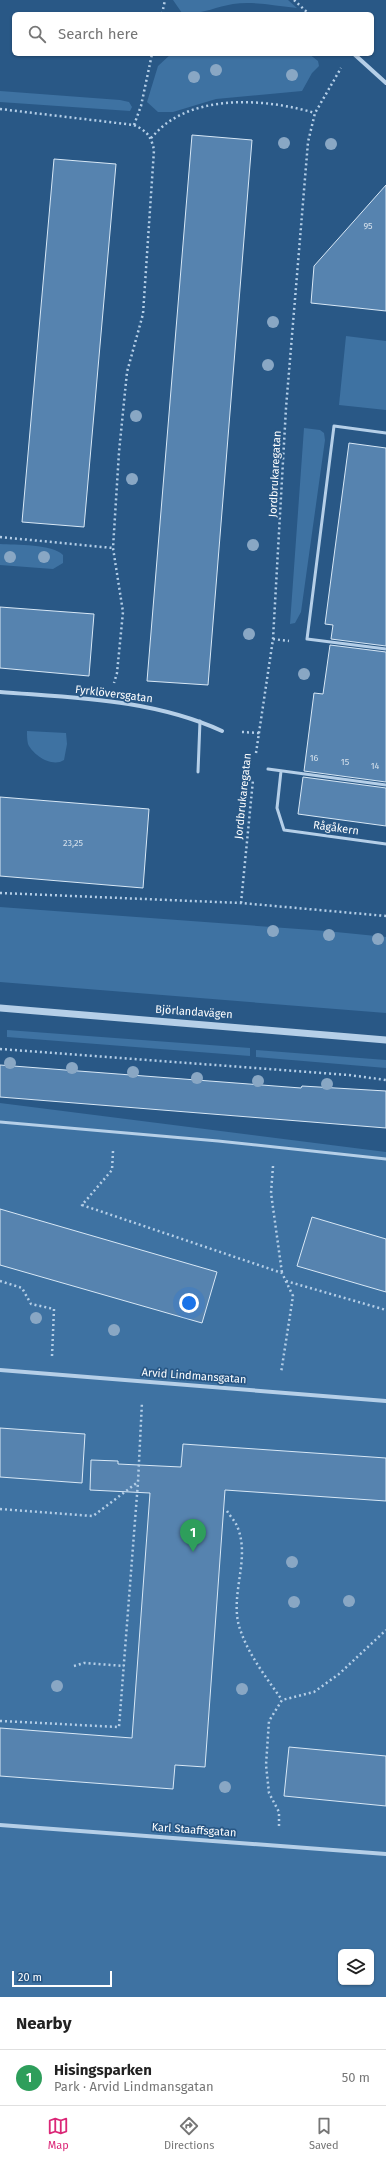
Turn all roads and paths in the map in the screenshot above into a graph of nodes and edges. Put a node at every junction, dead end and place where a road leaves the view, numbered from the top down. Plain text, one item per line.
1 (165, 0) edge
2 (294, 0) edge
3 (162, 12) edge
4 (308, 12) edge
5 (152, 56) edge
6 (356, 56) edge
7 (342, 67) dead end
8 (386, 83) edge
9 (0, 108) edge
10 (315, 113) junction
11 (134, 125) junction
12 (151, 138) junction
13 (386, 433) edge
14 (0, 537) edge
15 (113, 548) junction
16 (386, 649) edge
17 (117, 672) dead end
18 (0, 692) edge
19 (200, 721) junction
20 (222, 731) dead end
21 (255, 761) dead end
22 (268, 769) dead end
23 (281, 771) junction
24 (198, 772) dead end
25 (253, 776) dead end
26 (386, 785) edge
27 (386, 844) edge
28 (0, 893) edge
29 (241, 903) junction
30 (386, 916) edge
31 (0, 1008) edge
32 (386, 1040) edge
33 (0, 1049) edge
34 (386, 1080) edge
35 (0, 1122) edge
36 (114, 1132) junction
37 (275, 1148) junction
38 (386, 1159) edge
39 (282, 1273) junction
40 (0, 1281) edge
41 (285, 1281) junction
42 (386, 1310) edge
43 (0, 1370) edge
44 (51, 1374) junction
45 (279, 1392) junction
46 (386, 1401) edge
47 (142, 1402) dead end
48 (138, 1482) junction
49 (0, 1509) edge
50 (227, 1511) dead end
51 (386, 1630) edge
52 (74, 1666) dead end
53 (124, 1666) junction
54 (282, 1700) junction
55 (0, 1721) edge
56 (0, 1825) edge
57 (279, 1826) dead end
58 (386, 1854) edge

1 - 3 path
2 - 4 path
5 - 11 path
6 - 8 street
7 - 10 path, Jordbrukaregatan
9 - 11 path
10 - 12 path
10 - 21 path, Jordbrukaregatan
11 - 12 path
12 - 15 path
13 - 16 lane
14 - 15 path
15 - 17 path
18 - 19 street, Fyrklöversgatan
19 - 20 street, Fyrklöversgatan
19 - 24 lane
22 - 23 lane
23 - 26 lane
23 - 27 lane, Rågåkern
25 - 29 path, Jordbrukaregatan
28 - 29 path
29 - 30 path
31 - 32 street, Björlandavägen
33 - 34 path
35 - 36 lane
36 - 37 lane
36 - 39 path
37 - 38 lane
37 - 39 path
39 - 41 path
40 - 44 path
41 - 42 path
41 - 45 path
43 - 44 street, Arvid Lindmansgatan
44 - 45 street, Arvid Lindmansgatan
45 - 46 street, Arvid Lindmansgatan
47 - 48 path
48 - 49 path
48 - 53 path
50 - 54 path
51 - 54 path
52 - 53 path
53 - 55 path
54 - 57 path
56 - 58 street, Karl Staaffsgatan

